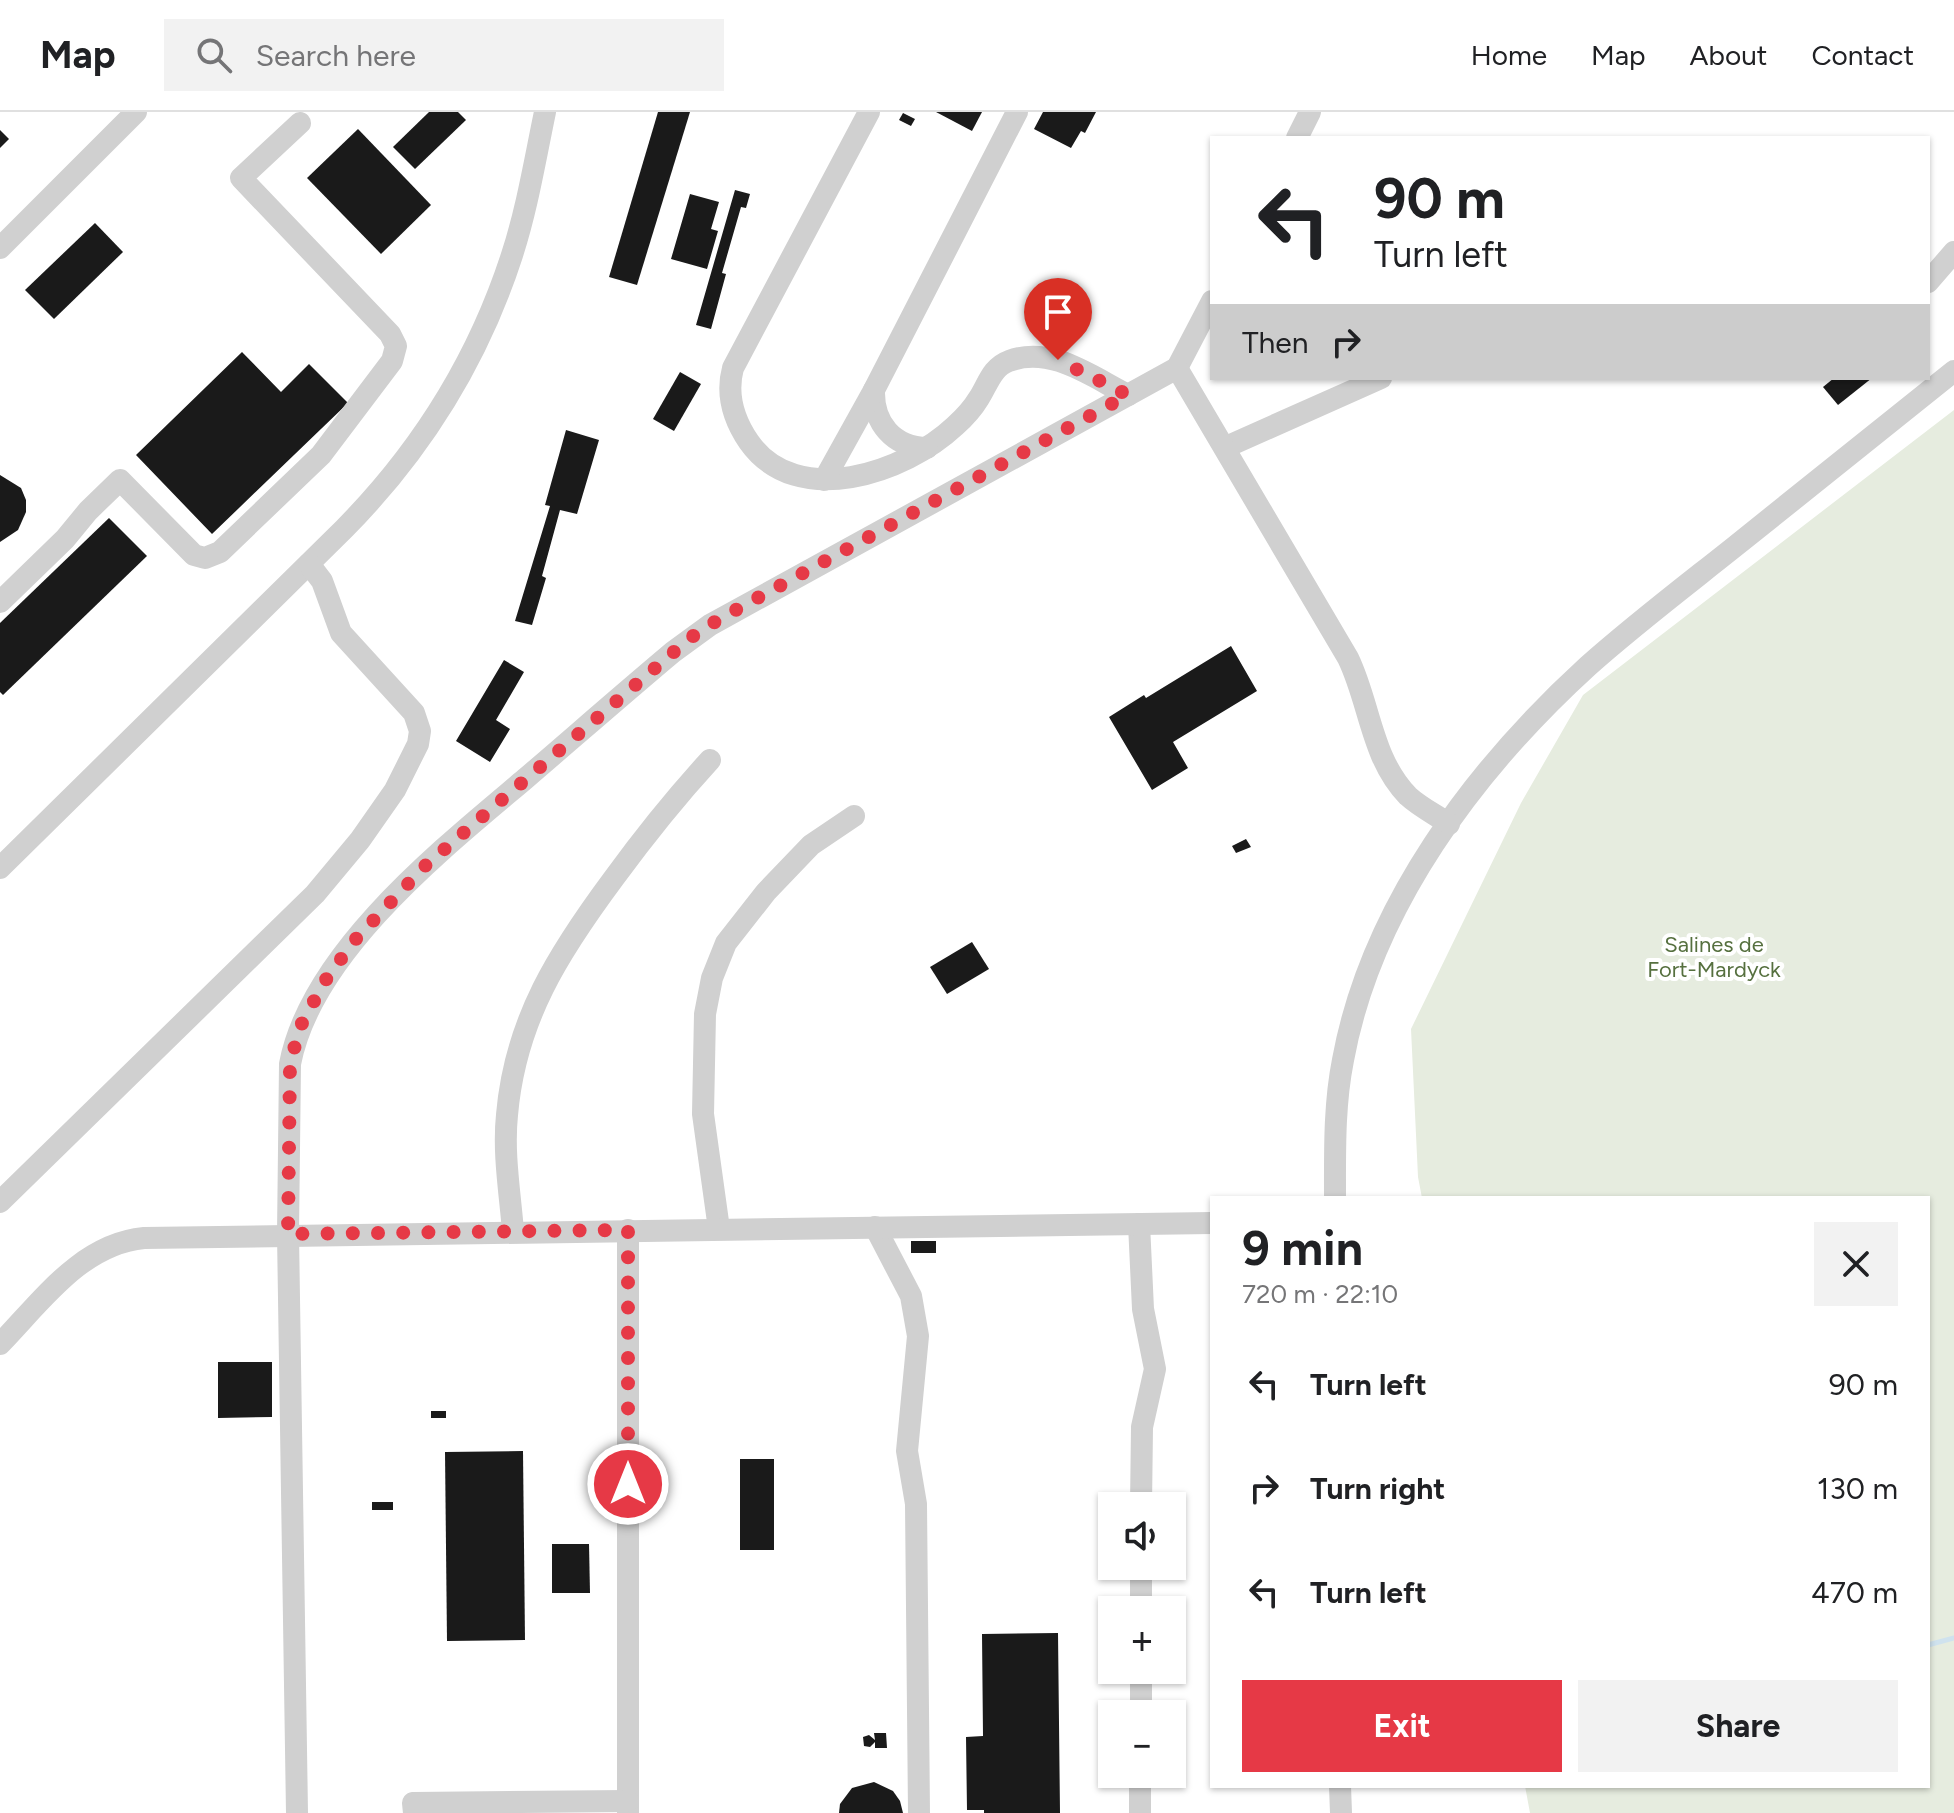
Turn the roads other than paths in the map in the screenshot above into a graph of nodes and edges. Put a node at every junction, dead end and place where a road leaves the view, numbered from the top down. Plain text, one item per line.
1 (136, 112) edge
2 (545, 112) edge
3 (869, 112) edge
4 (1017, 112) edge
5 (1310, 112) edge
6 (300, 123) dead end
7 (1298, 136) edge
8 (0, 248) edge
9 (1954, 252) edge
10 (1930, 280) edge
11 (1210, 305) edge
12 (1177, 368) junction
13 (1954, 371) edge
14 (1377, 380) edge
15 (874, 390) junction
16 (1128, 395) junction
17 (1226, 447) junction
18 (927, 448) junction
19 (824, 480) junction
20 (309, 564) junction
21 (0, 602) edge
22 (710, 760) dead end
23 (854, 816) dead end
24 (1449, 824) junction
25 (0, 868) edge
26 (1335, 1196) edge
27 (0, 1202) edge
28 (1210, 1223) edge
29 (1139, 1224) junction
30 (875, 1227) junction
31 (719, 1229) junction
32 (628, 1230) junction
33 (513, 1231) junction
34 (288, 1234) junction
35 (0, 1344) edge
36 (1141, 1492) edge
37 (1140, 1788) edge
38 (1340, 1788) edge
39 (628, 1807) edge
40 (297, 1813) edge
41 (414, 1813) edge
42 (919, 1813) edge
43 (1140, 1813) edge
44 (1341, 1813) edge

1 - 8 street
2 - 20 street
3 - 19 street
4 - 15 street
5 - 7 street
6 - 21 street
9 - 10 street
11 - 12 street
12 - 16 street
12 - 17 street
13 - 24 street
14 - 17 street
15 - 18 street
15 - 19 street
16 - 18 street
16 - 34 street
17 - 24 street
18 - 19 street
20 - 25 street
20 - 27 street
22 - 33 street
23 - 31 street
24 - 26 street
28 - 29 street
29 - 30 street
29 - 36 street
30 - 31 street
30 - 42 street
31 - 32 street
32 - 33 street
32 - 39 street
33 - 34 street
34 - 35 street
34 - 40 street
37 - 43 street
38 - 44 street
39 - 41 street

